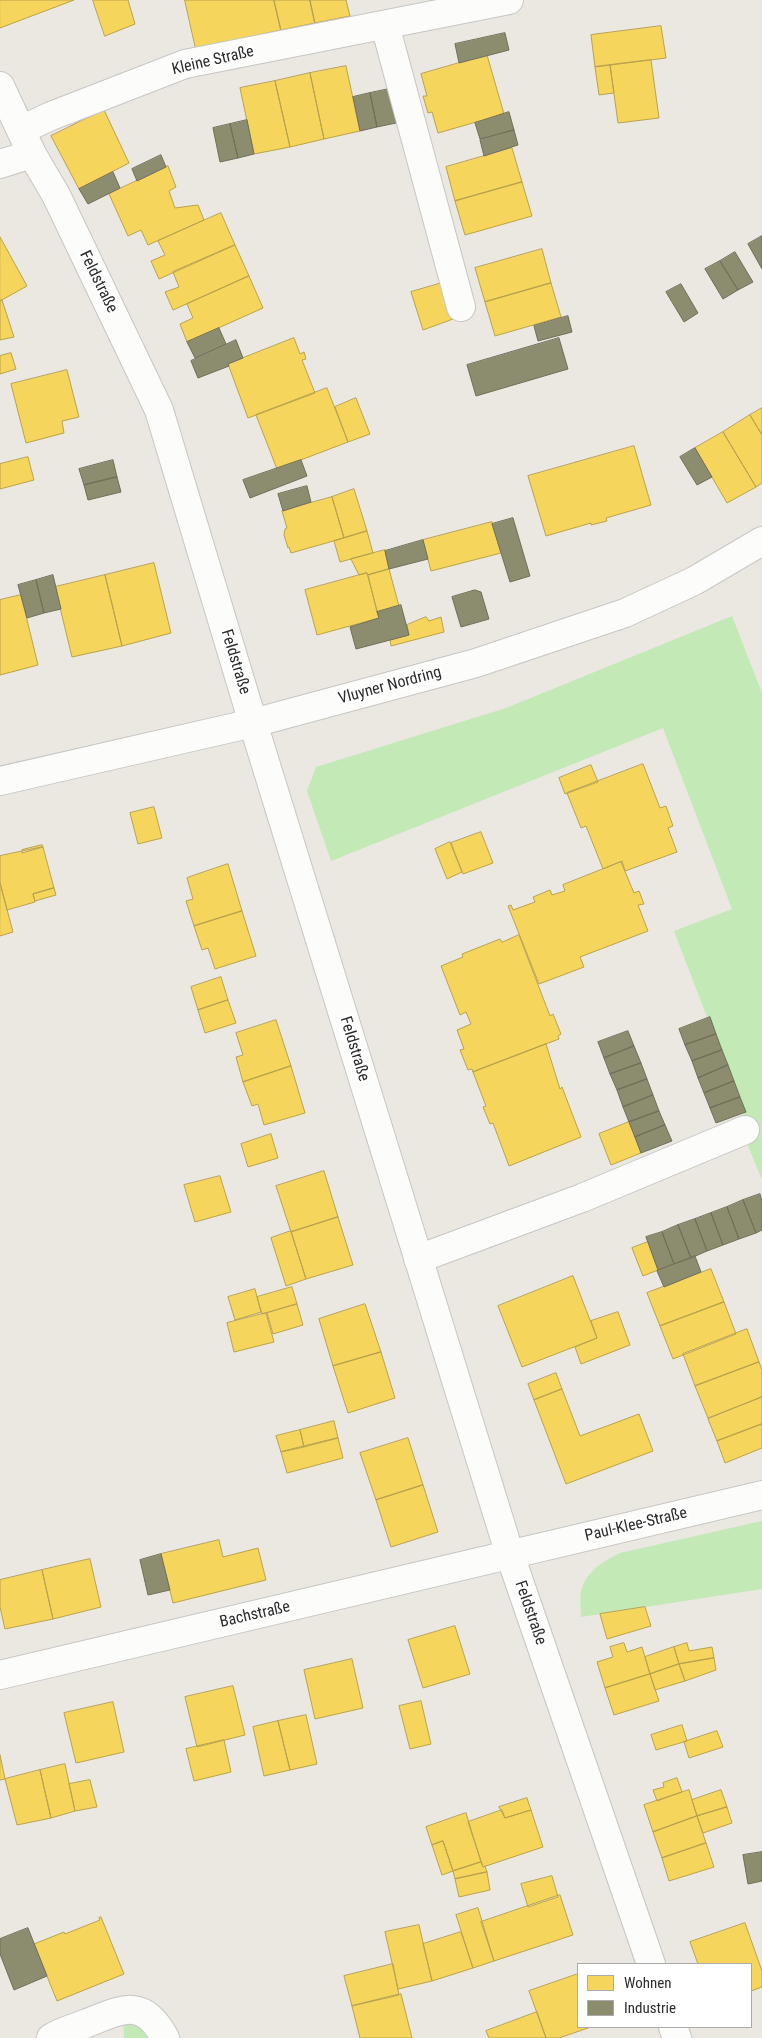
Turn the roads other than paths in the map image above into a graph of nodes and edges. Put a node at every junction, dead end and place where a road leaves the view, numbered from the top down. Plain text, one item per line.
1 (509, 0) edge
2 (385, 25) junction
3 (0, 86) edge
4 (27, 142) junction
5 (0, 164) edge
6 (461, 307) dead end
7 (762, 541) edge
8 (253, 723) junction
9 (0, 780) edge
10 (745, 1130) dead end
11 (418, 1259) junction
12 (762, 1495) edge
13 (510, 1555) junction
14 (0, 1675) edge
15 (651, 1963) edge
16 (51, 2038) edge
17 (166, 2038) edge

1 - 2 street, Kleine Straße
2 - 4 street, Kleine Straße
2 - 6 street
3 - 4 street, Feldstraße
4 - 5 street, Kleine Straße
4 - 8 street, Feldstraße
7 - 8 street, Vluyner Nordring
8 - 9 street, Vluyner Nordring
8 - 11 street, Feldstraße
10 - 11 street
11 - 13 street, Feldstraße
12 - 13 street, Paul-Klee-Straße
13 - 14 street, Bachstraße
13 - 15 street, Feldstraße
16 - 17 street

